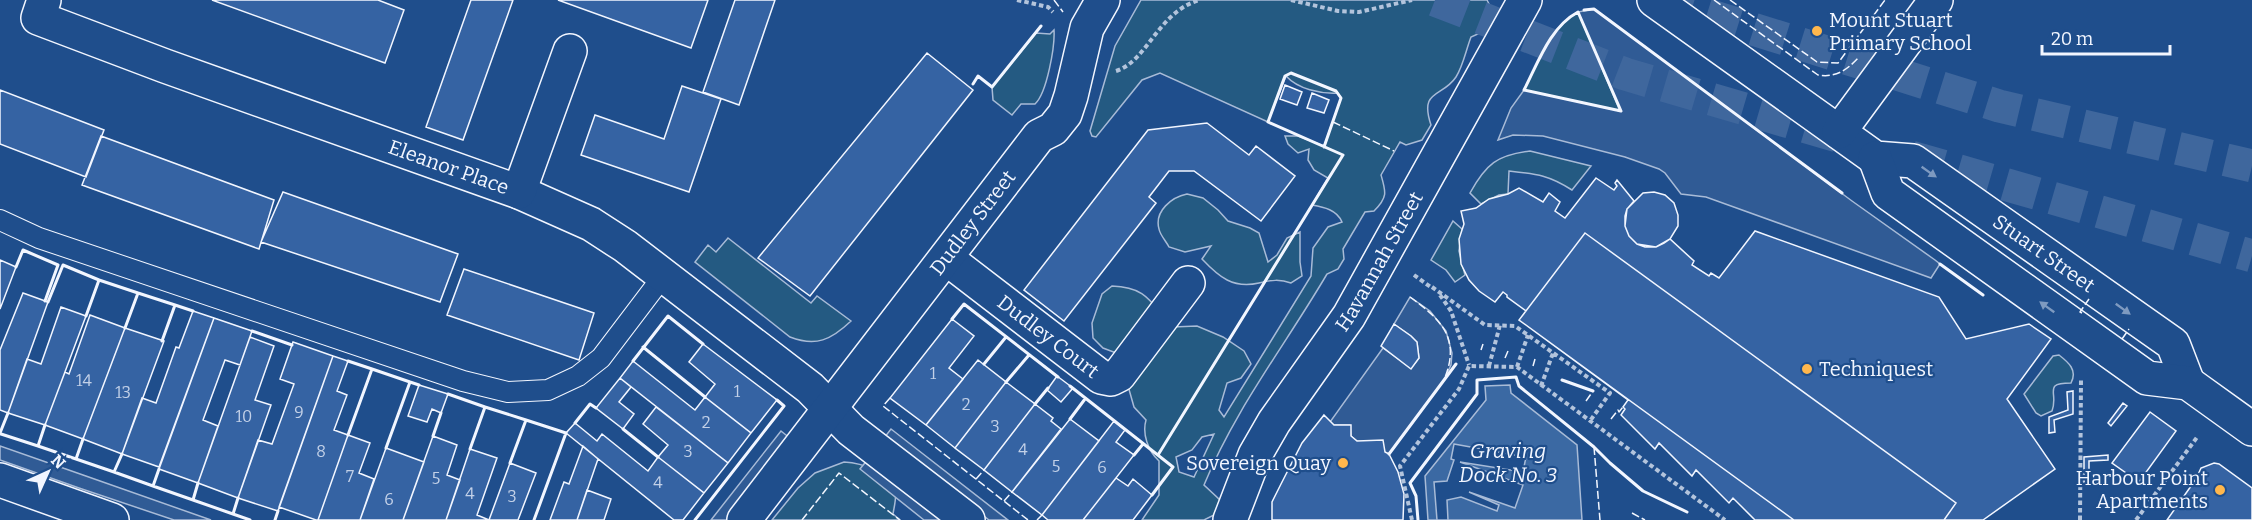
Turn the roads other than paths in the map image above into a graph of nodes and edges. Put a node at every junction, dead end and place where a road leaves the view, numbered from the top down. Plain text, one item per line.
1 (44, 0) edge
2 (1525, 0) edge
3 (1654, 0) edge
4 (1936, 0) edge
5 (1088, 9) edge
6 (570, 51) dead end
7 (1839, 132) junction
8 (1875, 158) junction
9 (519, 192) junction
10 (0, 220) edge
11 (946, 258) junction
12 (664, 275) junction
13 (1188, 283) dead end
14 (2188, 383) junction
15 (830, 409) junction
16 (2252, 429) edge
17 (0, 480) edge
18 (112, 520) edge
19 (744, 520) edge
20 (968, 520) edge
21 (1230, 520) edge

1 - 9 street, Eleanor Place
2 - 21 street, Havannah Street
3 - 7 street
4 - 7 street
5 - 11 street, Dudley Street
6 - 9 street
7 - 8 street
14 -> 8 street
8 -> 14 street, Stuart Street
9 - 12 street, Eleanor Place
10 - 12 lane
11 - 13 street, Dudley Court
11 - 15 street, Dudley Street
12 - 15 street, Eleanor Place
14 - 16 street
15 - 19 street, Dudley Street
15 - 20 street, Eleanor Place
17 - 18 street

